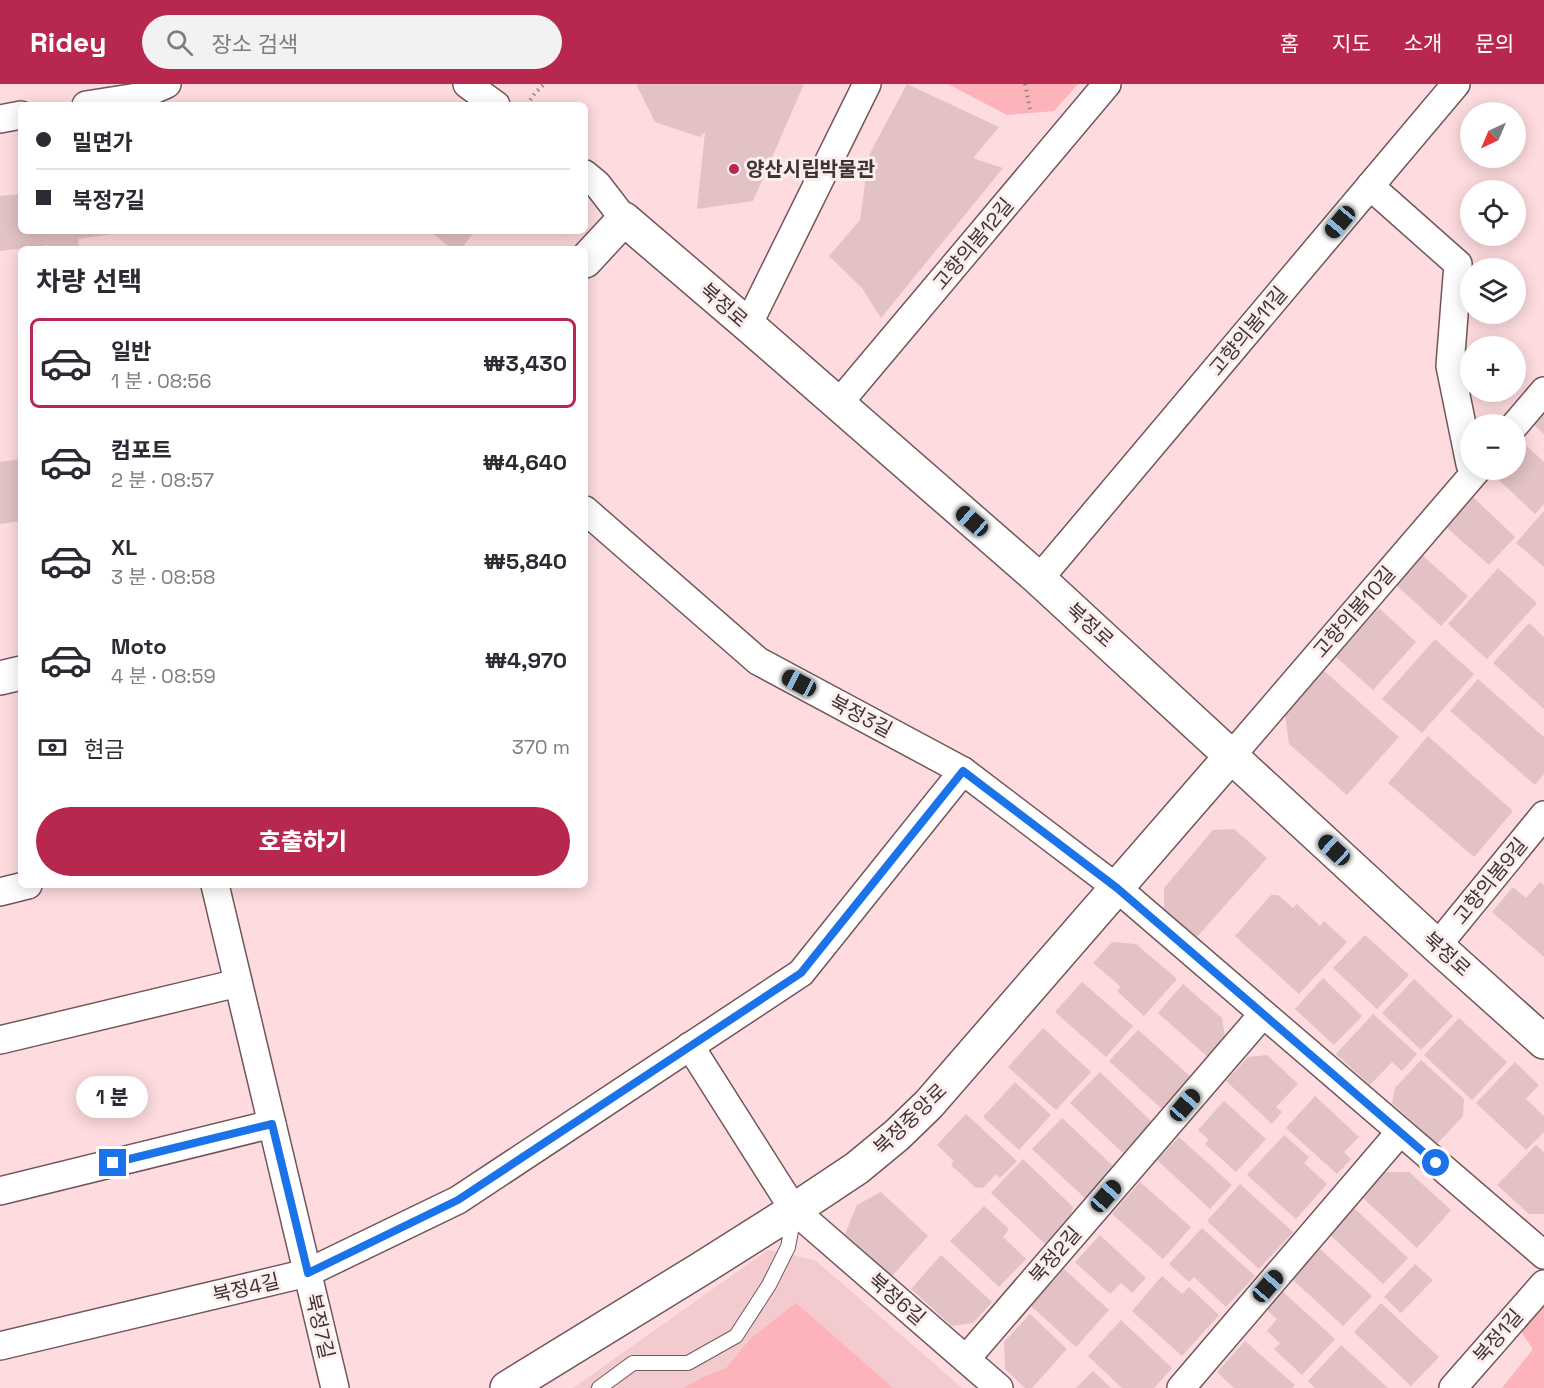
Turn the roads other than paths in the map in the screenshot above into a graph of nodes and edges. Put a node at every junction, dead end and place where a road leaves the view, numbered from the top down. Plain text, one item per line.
1 (166, 84) edge
2 (467, 84) edge
3 (867, 84) edge
4 (1107, 84) edge
5 (1456, 84) edge
6 (106, 102) edge
7 (492, 102) edge
8 (18, 116) edge
9 (0, 119) edge
10 (588, 176) edge
11 (1370, 186) junction
12 (624, 219) junction
13 (588, 258) edge
14 (748, 325) junction
15 (1544, 391) edge
16 (838, 404) junction
17 (1461, 414) edge
18 (1524, 414) edge
19 (1464, 480) edge
20 (590, 524) edge
21 (1040, 579) junction
22 (18, 674) edge
23 (0, 678) edge
24 (1232, 755) junction
25 (963, 771) junction
26 (1544, 815) edge
27 (18, 888) edge
28 (216, 888) edge
29 (1117, 888) junction
30 (0, 892) edge
31 (1437, 946) junction
32 (238, 983) junction
33 (1263, 1014) junction
34 (0, 1040) edge
35 (1544, 1042) edge
36 (690, 1046) junction
37 (272, 1124) junction
38 (1400, 1132) junction
39 (0, 1191) edge
40 (794, 1210) junction
41 (1544, 1255) edge
42 (308, 1273) junction
43 (1544, 1284) edge
44 (0, 1346) edge
45 (966, 1359) junction
46 (335, 1388) edge
47 (507, 1388) edge
48 (599, 1388) edge
49 (999, 1388) edge
50 (1181, 1388) edge
51 (1453, 1388) edge

1 - 6 street
2 - 7 street
3 - 14 street
4 - 16 street, 고향의봄12길
5 - 11 street, 고향의봄11길
8 - 9 street
10 - 12 street, 북정로
11 - 17 street
11 - 21 street, 고향의봄11길
12 - 13 street
12 - 14 street, 북정로
14 - 16 street, 북정로
15 - 18 street
16 - 21 street, 북정로
19 - 24 street, 고향의봄10길
20 - 25 street, 북정3길
21 - 24 street, 북정로
22 - 23 street
24 - 29 street, 북정중앙로
24 - 31 street, 북정로
25 - 29 street, 북정3길
25 - 36 street, 북정4길
26 - 31 street, 고향의봄9길
27 - 30 street
28 - 32 street, 북정7길
29 - 33 street
29 - 40 street, 북정중앙로
31 - 35 street, 북정로
32 - 34 street
32 - 37 street, 북정7길
33 - 38 street
33 - 45 street, 북정2길
36 - 40 street, 북정6길
36 - 42 street, 북정4길
37 - 39 street
37 - 42 street, 북정7길
38 - 41 street
38 - 50 street
40 - 45 street, 북정6길
40 - 47 street, 북정중앙로
40 - 48 lane
42 - 44 street, 북정4길
42 - 46 street, 북정7길
43 - 51 street, 북정1길
45 - 49 street, 북정6길

